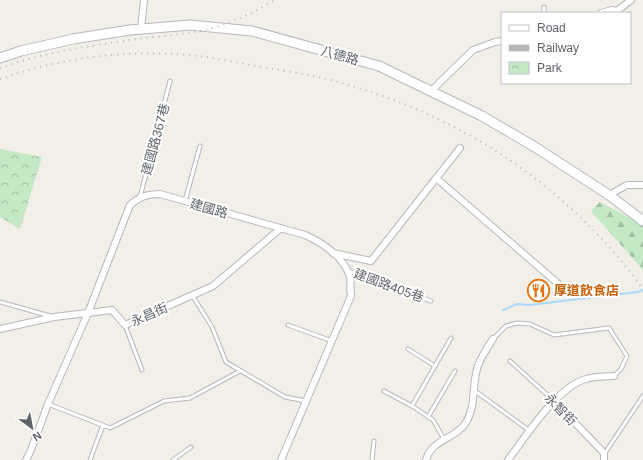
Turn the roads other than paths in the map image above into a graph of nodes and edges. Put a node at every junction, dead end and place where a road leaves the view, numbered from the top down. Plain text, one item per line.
1 (144, 0) edge
2 (631, 0) edge
3 (544, 7) dead end
4 (544, 12) edge
5 (605, 12) edge
6 (141, 29) junction
7 (501, 41) edge
8 (0, 58) edge
9 (170, 81) dead end
10 (431, 91) junction
11 (200, 146) dead end
12 (460, 148) dead end
13 (436, 178) junction
14 (643, 185) edge
15 (609, 195) junction
16 (140, 197) junction
17 (185, 201) junction
18 (643, 221) edge
19 (280, 228) junction
20 (333, 253) junction
21 (347, 270) junction
22 (569, 293) dead end
23 (192, 295) junction
24 (431, 301) dead end
25 (0, 302) edge
26 (88, 313) junction
27 (54, 317) junction
28 (125, 325) junction
29 (288, 325) dead end
30 (0, 329) edge
31 (451, 338) dead end
32 (493, 339) joint
33 (332, 341) junction
34 (408, 350) dead end
35 (510, 361) dead end
36 (435, 366) junction
37 (142, 370) dead end
38 (240, 371) junction
39 (455, 371) dead end
40 (614, 376) joint
41 (384, 391) dead end
42 (475, 391) junction
43 (643, 396) edge
44 (306, 401) junction
45 (554, 401) junction
46 (48, 404) junction
47 (412, 406) junction
48 (428, 416) junction
49 (103, 426) junction
50 (530, 431) junction
51 (445, 440) junction
52 (374, 441) dead end
53 (191, 447) dead end
54 (604, 453) junction
55 (26, 460) edge
56 (90, 460) edge
57 (173, 460) edge
58 (281, 460) edge
59 (372, 460) edge
60 (426, 460) edge
61 (508, 460) edge
62 (604, 460) edge

1 - 6 street
2 - 5 street
3 - 4 lane
6 - 8 main road, 八德路
6 - 10 main road, 八德路
7 - 10 street
9 - 16 lane, 建國路367巷
10 - 15 main road, 八德路
11 - 17 lane
12 - 13 street
13 - 20 street
13 - 22 street
14 - 15 street
15 - 18 main road, 八德路
16 - 17 street, 建國路
16 - 26 street
17 - 19 street, 建國路
19 - 20 street, 建國路
19 - 23 street, 永昌街
20 - 21 street, 建國路
21 - 24 lane, 建國路405巷
21 - 33 street
23 - 28 street, 永昌街
23 - 38 lane
25 - 27 lane
26 - 27 street, 永昌街
26 - 28 street, 永昌街
26 - 46 street
27 - 30 street, 永昌街
28 - 37 lane
29 - 33 lane
31 - 36 lane
32 - 40 lane
32 - 42 street
33 - 44 street
34 - 36 lane
35 - 45 lane, 永智街
36 - 47 lane
38 - 44 lane
38 - 49 lane
39 - 48 lane
40 - 45 street
41 - 47 lane
42 - 50 lane
42 - 51 street
43 - 54 lane
44 - 58 street
45 - 50 street
45 - 54 street, 永智街
46 - 49 lane
46 - 55 street
47 - 48 lane
48 - 51 lane
49 - 56 lane
50 - 61 street
51 - 60 street
52 - 59 lane
53 - 57 lane
54 - 62 street

